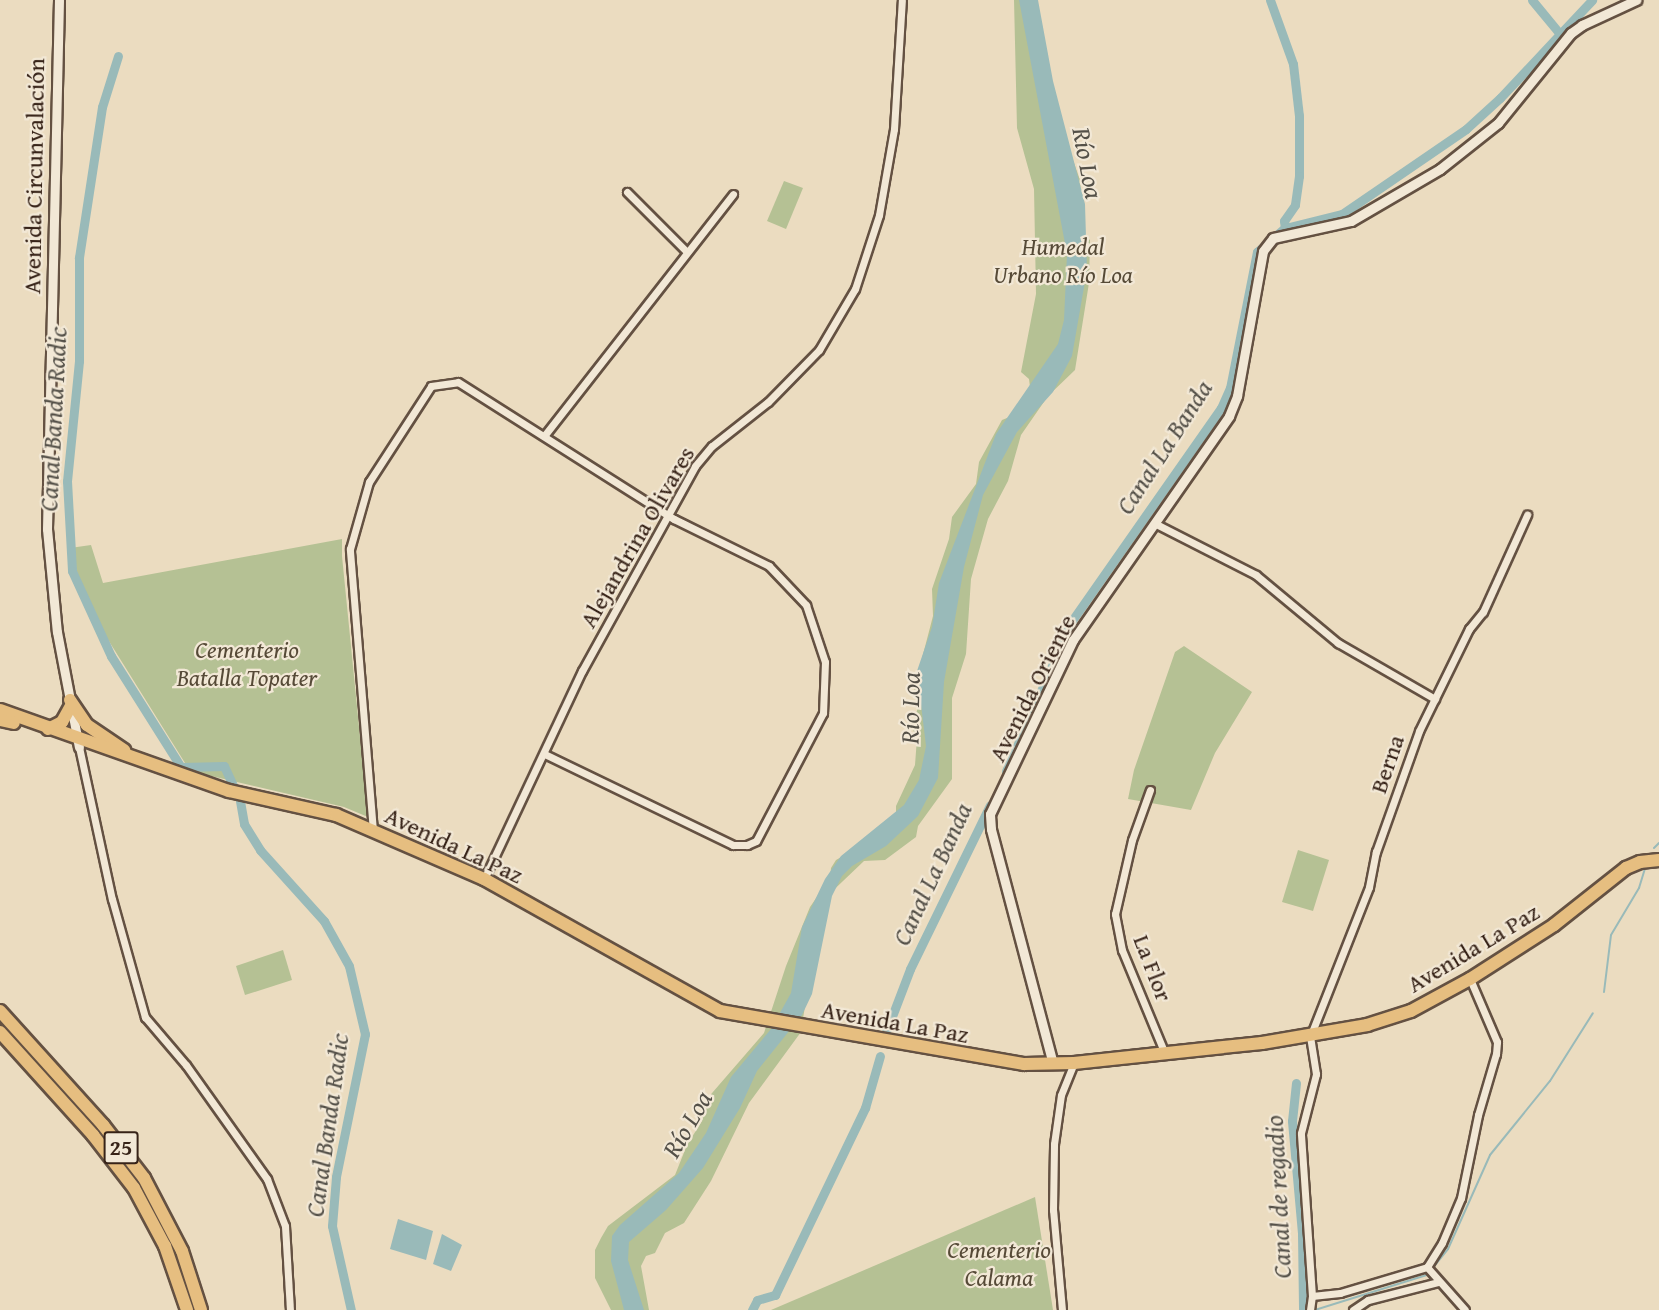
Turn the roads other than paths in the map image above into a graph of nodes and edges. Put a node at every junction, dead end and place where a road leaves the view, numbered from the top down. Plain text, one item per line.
1 (59, 0) edge
2 (902, 0) edge
3 (1636, 0) edge
4 (627, 192) dead end
5 (733, 194) dead end
6 (687, 252) junction
7 (544, 436) junction
8 (667, 514) junction
9 (1527, 515) dead end
10 (1156, 524) junction
11 (1435, 699) junction
12 (70, 703) junction
13 (0, 710) edge
14 (0, 718) edge
15 (48, 729) junction
16 (78, 742) junction
17 (545, 754) junction
18 (137, 760) junction
19 (1150, 790) dead end
20 (372, 831) junction
21 (1659, 860) edge
22 (484, 879) junction
23 (1470, 980) junction
24 (0, 1011) edge
25 (0, 1032) edge
26 (1310, 1037) junction
27 (1165, 1054) junction
28 (1074, 1063) junction
29 (1053, 1064) junction
30 (1427, 1267) junction
31 (1438, 1282) junction
32 (1312, 1296) junction
33 (187, 1310) edge
34 (201, 1310) edge
35 (290, 1310) edge
36 (1062, 1310) edge
37 (1310, 1310) edge
38 (1353, 1310) edge
39 (1465, 1310) edge

1 - 12 street, Avenida Circunvalación
2 - 8 street, Alejandrina Olivares
3 - 10 street, Avenida Oriente
4 - 6 street
5 - 6 street
6 - 7 street
7 - 8 street
7 - 20 street
8 - 17 street, Alejandrina Olivares
8 - 17 street
9 - 11 street, Berna
10 - 11 street
10 - 29 street, Avenida Oriente
11 - 26 street, Berna
12 - 15 main road
12 - 16 street, Avenida Circunvalación
12 - 18 main road
13 - 15 main road, Avenida La Paz
14 - 16 main road, Avenida La Paz
15 - 16 main road, Avenida La Paz
16 - 18 main road, Avenida La Paz
16 - 35 street
17 - 22 street, Alejandrina Olivares
18 - 20 main road, Avenida La Paz
19 - 27 street, La Flor
20 - 22 main road, Avenida La Paz
21 - 23 main road, Avenida La Paz
22 - 29 main road, Avenida La Paz
23 - 26 main road, Avenida La Paz
23 - 30 street
24 - 34 main road, 25
25 - 33 main road, 25
26 - 27 main road, Avenida La Paz
26 - 32 street
27 - 28 main road, Avenida La Paz
28 - 29 main road, Avenida La Paz
28 - 36 street
30 - 31 street
30 - 32 street
31 - 38 street
31 - 39 street
32 - 37 street

